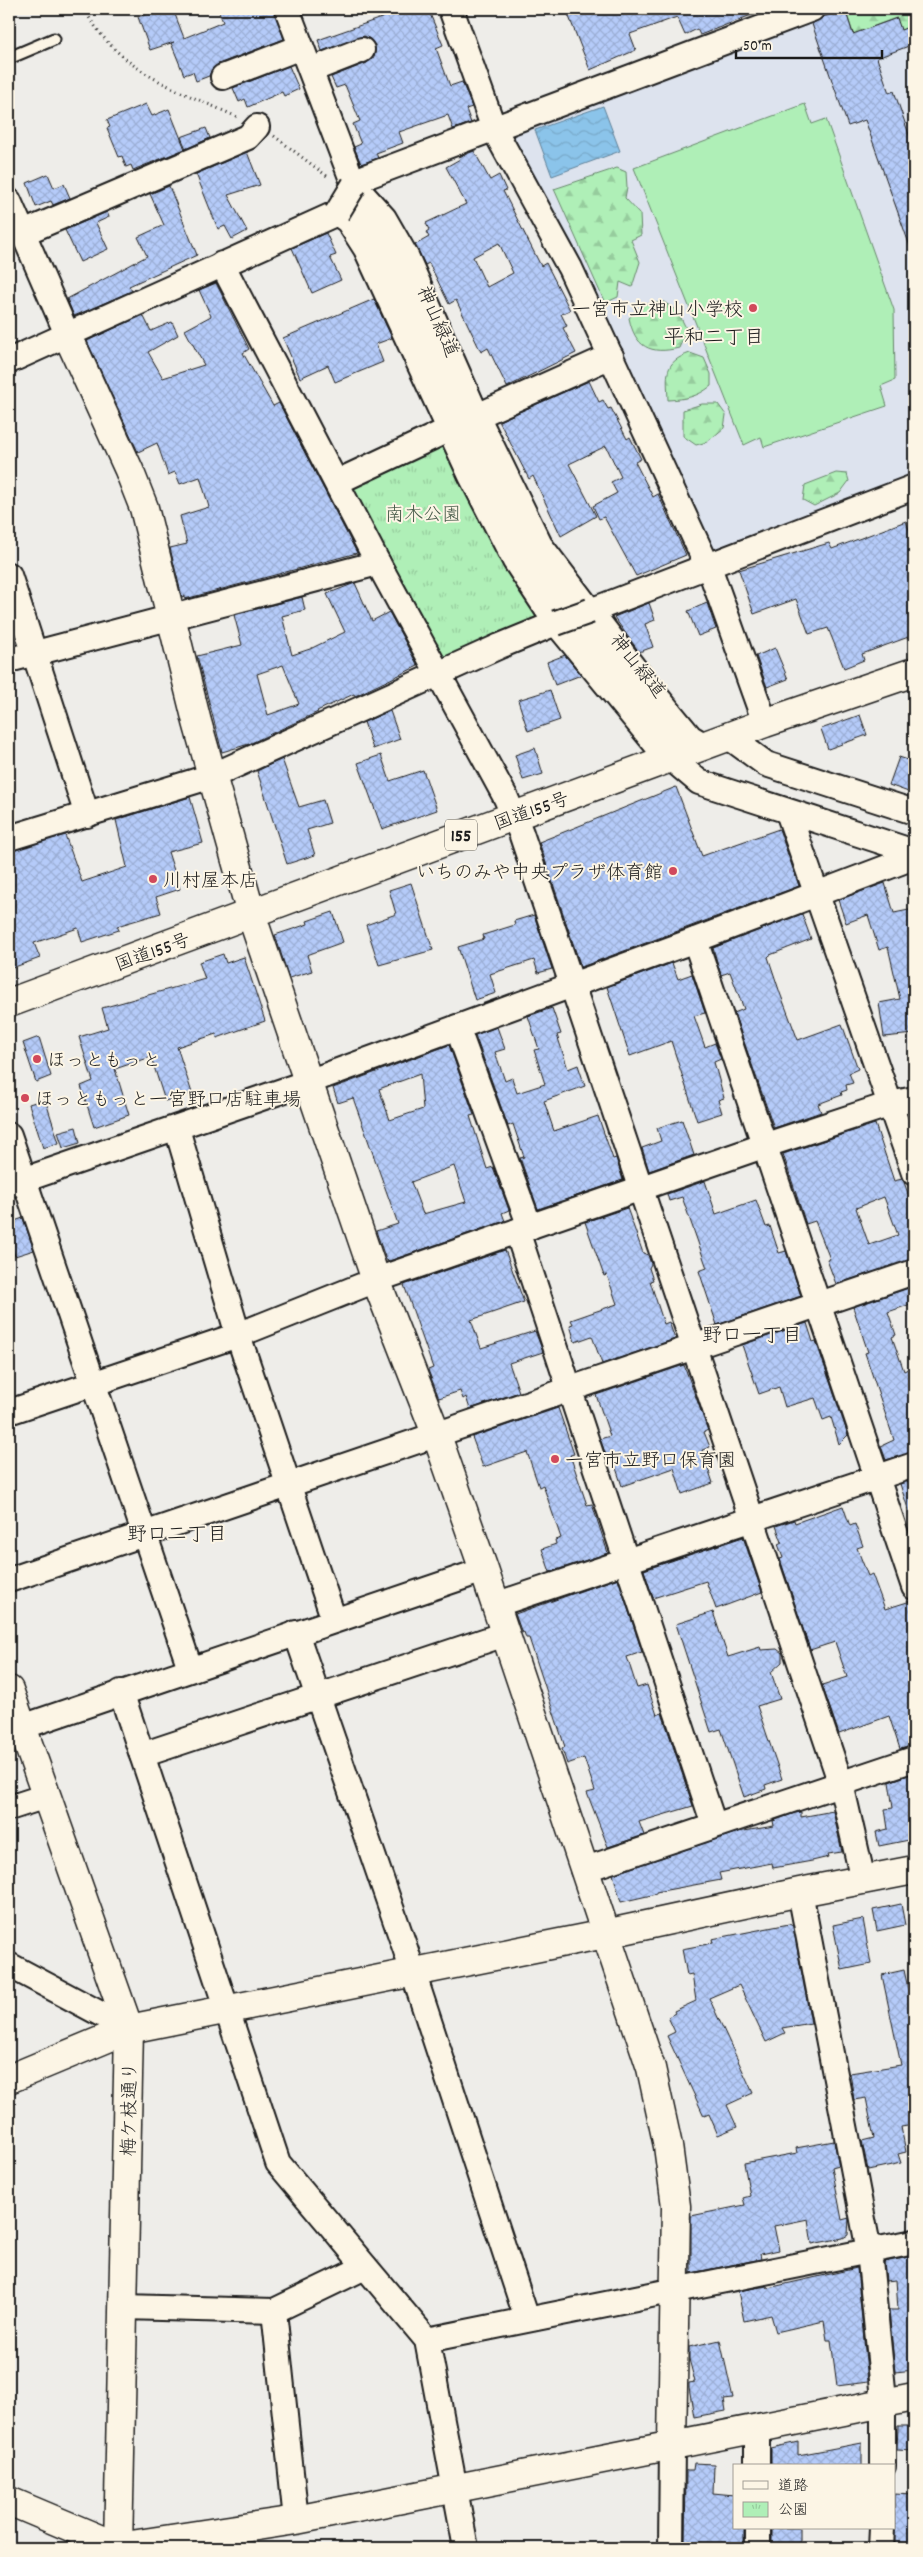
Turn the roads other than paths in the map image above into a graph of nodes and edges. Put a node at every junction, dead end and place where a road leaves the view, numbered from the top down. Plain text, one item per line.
1 (287, 9) edge
2 (451, 9) edge
3 (812, 9) edge
4 (760, 18) edge
5 (54, 39) dead end
6 (301, 47) junction
7 (362, 50) dead end
8 (9, 58) edge
9 (311, 70) junction
10 (223, 77) dead end
11 (257, 127) road end
12 (494, 129) junction
13 (345, 196) junction
14 (9, 200) edge
15 (23, 234) junction
16 (222, 264) junction
17 (67, 334) junction
18 (611, 356) junction
19 (9, 361) edge
20 (477, 416) junction
21 (450, 429) junction
22 (337, 482) junction
23 (914, 487) edge
24 (378, 563) junction
25 (707, 565) junction
26 (9, 575) edge
27 (590, 611) junction
28 (170, 617) junction
29 (556, 623) junction
30 (35, 654) junction
31 (9, 660) edge
32 (914, 672) edge
33 (438, 674) junction
34 (764, 724) junction
35 (717, 742) junction
36 (671, 749) junction
37 (212, 776) junction
38 (788, 812) junction
39 (914, 812) edge
40 (87, 815) junction
41 (514, 816) junction
42 (9, 838) edge
43 (914, 852) edge
44 (914, 857) edge
45 (818, 894) junction
46 (251, 914) junction
47 (695, 940) junction
48 (571, 984) junction
49 (9, 1003) edge
50 (458, 1027) junction
51 (308, 1082) junction
52 (914, 1099) edge
53 (891, 1104) junction
54 (177, 1129) junction
55 (9, 1135) edge
56 (766, 1145) junction
57 (914, 1173) edge
58 (16, 1183) edge
59 (641, 1189) junction
60 (524, 1229) junction
61 (914, 1272) edge
62 (376, 1280) junction
63 (819, 1305) junction
64 (238, 1335) junction
65 (694, 1348) junction
66 (93, 1384) junction
67 (570, 1389) junction
68 (9, 1412) edge
69 (437, 1436) junction
70 (914, 1465) edge
71 (877, 1477) junction
72 (289, 1486) junction
73 (752, 1519) junction
74 (143, 1534) junction
75 (626, 1562) junction
76 (484, 1570) junction
77 (9, 1580) edge
78 (914, 1587) edge
79 (495, 1604) junction
80 (334, 1620) junction
81 (296, 1633) junction
82 (505, 1634) junction
83 (190, 1668) junction
84 (9, 1690) edge
85 (121, 1692) junction
86 (317, 1696) junction
87 (22, 1727) junction
88 (142, 1754) junction
89 (914, 1759) edge
90 (841, 1784) junction
91 (46, 1796) junction
92 (9, 1808) edge
93 (714, 1825) junction
94 (584, 1870) junction
95 (914, 1870) edge
96 (863, 1880) junction
97 (800, 1892) junction
98 (605, 1934) junction
99 (9, 1965) edge
100 (412, 1970) junction
101 (226, 2008) junction
102 (129, 2029) junction
103 (9, 2079) edge
104 (914, 2242) edge
105 (869, 2251) junction
106 (365, 2268) junction
107 (676, 2290) junction
108 (124, 2307) junction
109 (274, 2311) junction
110 (528, 2319) junction
111 (427, 2340) junction
112 (914, 2397) edge
113 (884, 2404) junction
114 (758, 2428) junction
115 (672, 2445) junction
116 (757, 2464) edge
117 (883, 2464) edge
118 (454, 2487) junction
119 (9, 2500) edge
120 (296, 2520) junction
121 (758, 2530) edge
122 (882, 2530) edge
123 (118, 2548) edge
124 (466, 2548) edge
125 (670, 2548) edge
126 (758, 2548) edge
127 (882, 2548) edge

1 - 6 street
2 - 12 street
3 - 4 street
4 - 12 street
5 - 8 lane
6 - 9 street
6 - 10 street
7 - 9 street
9 - 13 street
11 - 15 street
12 - 13 street
12 - 18 street
13 - 16 street
13 - 20 street
13 - 21 street
13 - 36 street, 神山緑道
14 - 15 street
15 - 17 street
16 - 17 street
16 - 22 street
17 - 19 street
17 - 28 main road
18 - 20 street
18 - 25 street
20 - 27 street
21 - 22 street
21 - 29 street
22 - 24 street
23 - 25 street
24 - 28 street
24 - 33 street
25 - 27 street
25 - 34 street
26 - 30 street
27 - 29 street, bridge
27 - 35 street
28 - 30 street
28 - 37 main road
29 - 33 street
29 - 36 street
30 - 31 street
30 - 40 street
32 - 34 main road, 国道155号 / 155
33 - 37 street
33 - 41 street
34 - 35 main road, 国道155号 / 155
35 - 36 main road, 国道155号 / 155
35 - 39 street
36 - 38 street
36 - 41 main road, 国道155号 / 155
37 - 40 street
37 - 46 main road
38 - 43 street
38 - 45 street
40 - 42 street
41 - 46 main road, 国道155号 / 155
41 - 48 street
44 - 45 street
45 - 47 street
45 - 53 street
46 - 49 main road, 国道155号 / 155
46 - 51 main road
47 - 48 street
47 - 56 street
48 - 50 street
48 - 59 street
50 - 51 street
50 - 60 street
51 - 54 street
51 - 62 main road
52 - 53 street
53 - 56 street
53 - 57 street
54 - 58 street
54 - 64 street
55 - 58 street
56 - 59 street
56 - 63 street
58 - 66 street
59 - 60 street
59 - 65 street
60 - 62 street
60 - 67 street
61 - 63 street
62 - 64 street
62 - 69 main road
63 - 65 street
63 - 71 street
64 - 66 street
64 - 72 street
65 - 67 street
65 - 73 street
66 - 68 street
66 - 74 street
67 - 69 street
67 - 75 street
69 - 72 street
69 - 76 main road
70 - 71 street
71 - 73 street
71 - 78 street
72 - 74 street
72 - 80 street
73 - 75 street
73 - 90 street
74 - 77 street
74 - 83 street
75 - 79 street
75 - 93 street
76 - 79 main road
76 - 80 street
79 - 82 main road
80 - 81 street
81 - 83 street
81 - 86 street
82 - 86 street
82 - 94 main road
83 - 85 street
84 - 87 main road, 梅ケ枝通り
85 - 87 street
85 - 88 street
86 - 88 street
86 - 100 street
87 - 91 main road, 梅ケ枝通り
88 - 101 street
89 - 90 street
90 - 93 street
90 - 96 street
91 - 92 street
91 - 102 main road, 梅ケ枝通り
93 - 94 street
94 - 98 main road
95 - 96 main road
96 - 97 main road
97 - 98 main road
97 - 105 street
98 - 100 main road
98 - 107 main road
99 - 102 street
100 - 101 main road
100 - 110 street
101 - 102 main road
101 - 106 street
102 - 103 main road
102 - 108 main road, 梅ケ枝通り
104 - 105 street
105 - 107 street
105 - 113 street
106 - 109 street
106 - 111 street
107 - 110 street
107 - 115 main road
108 - 109 street
108 - 123 main road, 梅ケ枝通り
109 - 120 street
110 - 111 street
111 - 118 street
112 - 113 main road
113 - 114 main road
113 - 117 street
114 - 115 main road
114 - 116 street
115 - 118 main road
115 - 125 street
118 - 120 main road
118 - 124 street
119 - 123 main road
120 - 123 main road
121 - 126 street
122 - 127 street

